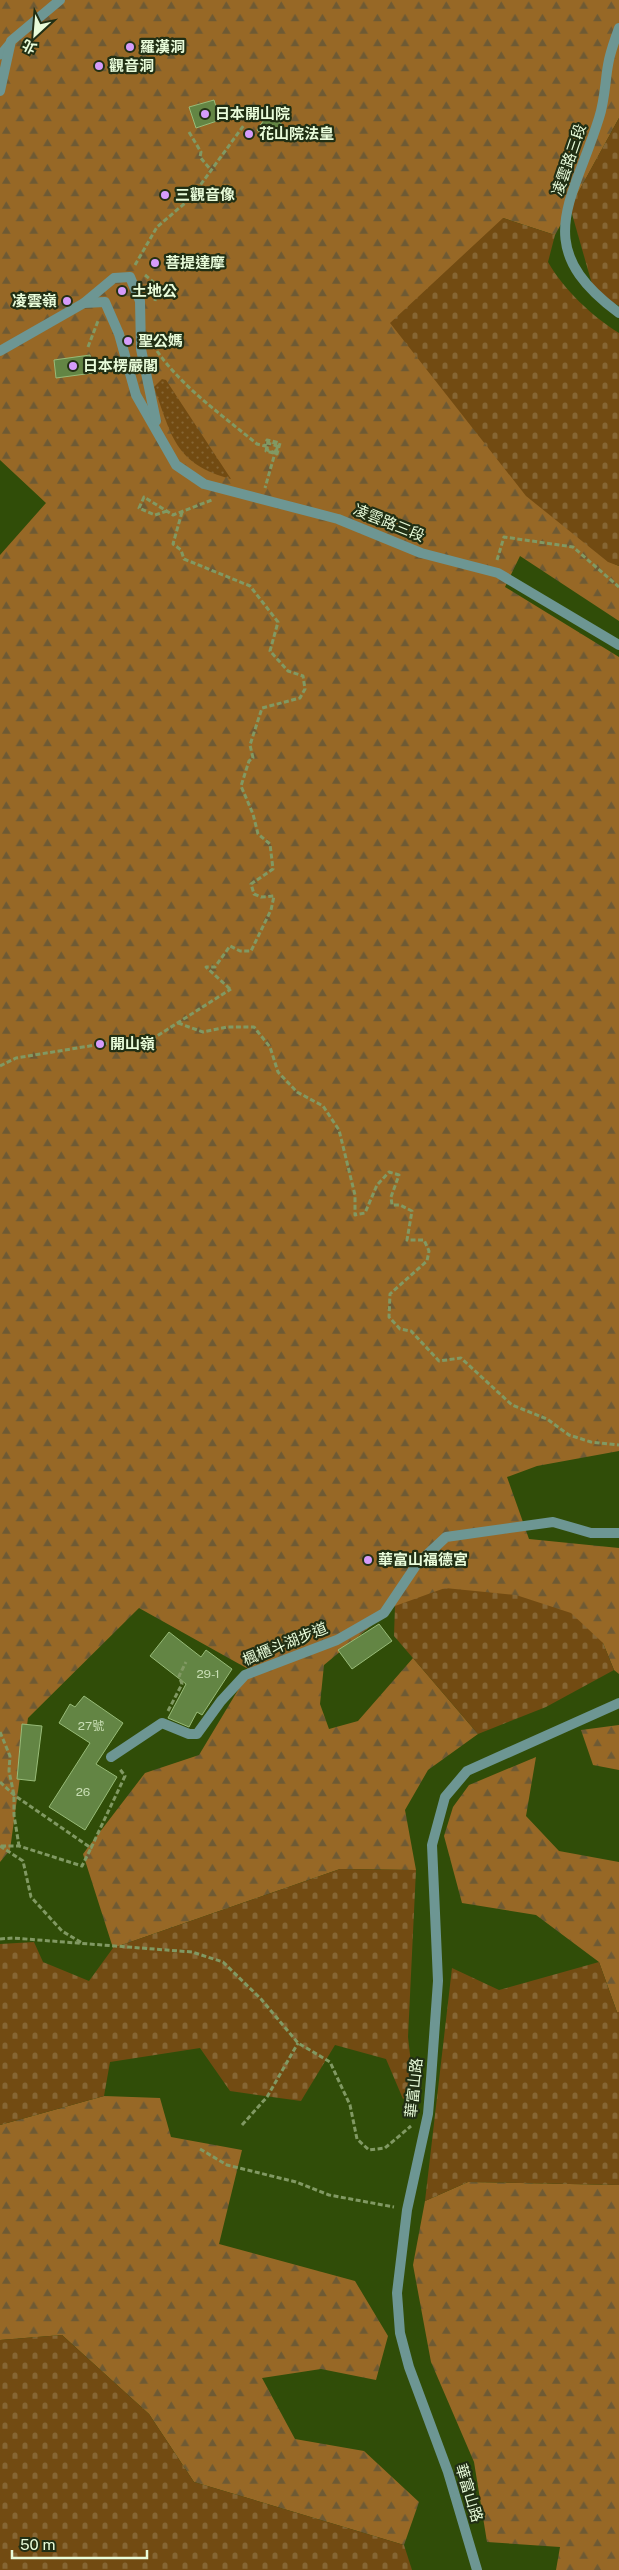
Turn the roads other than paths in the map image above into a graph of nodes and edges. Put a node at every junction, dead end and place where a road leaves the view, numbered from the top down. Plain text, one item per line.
1 (60, 0) edge
2 (619, 28) edge
3 (11, 41) junction
4 (0, 55) edge
5 (0, 91) edge
6 (84, 303) junction
7 (619, 313) edge
8 (0, 351) edge
9 (158, 430) junction
10 (619, 644) edge
11 (619, 1533) edge
12 (619, 1702) edge
13 (111, 1757) road end
14 (477, 2570) edge

1 - 3 street
2 - 7 street, 凌雲路三段
3 - 4 lane
3 - 5 street
6 - 8 street
6 - 9 street, 凌雲路三段
6 - 9 street, 凌雲路三段
9 - 10 street, 凌雲路三段
11 - 13 street, 楓櫃斗湖步道
12 - 14 street, 華富山路

